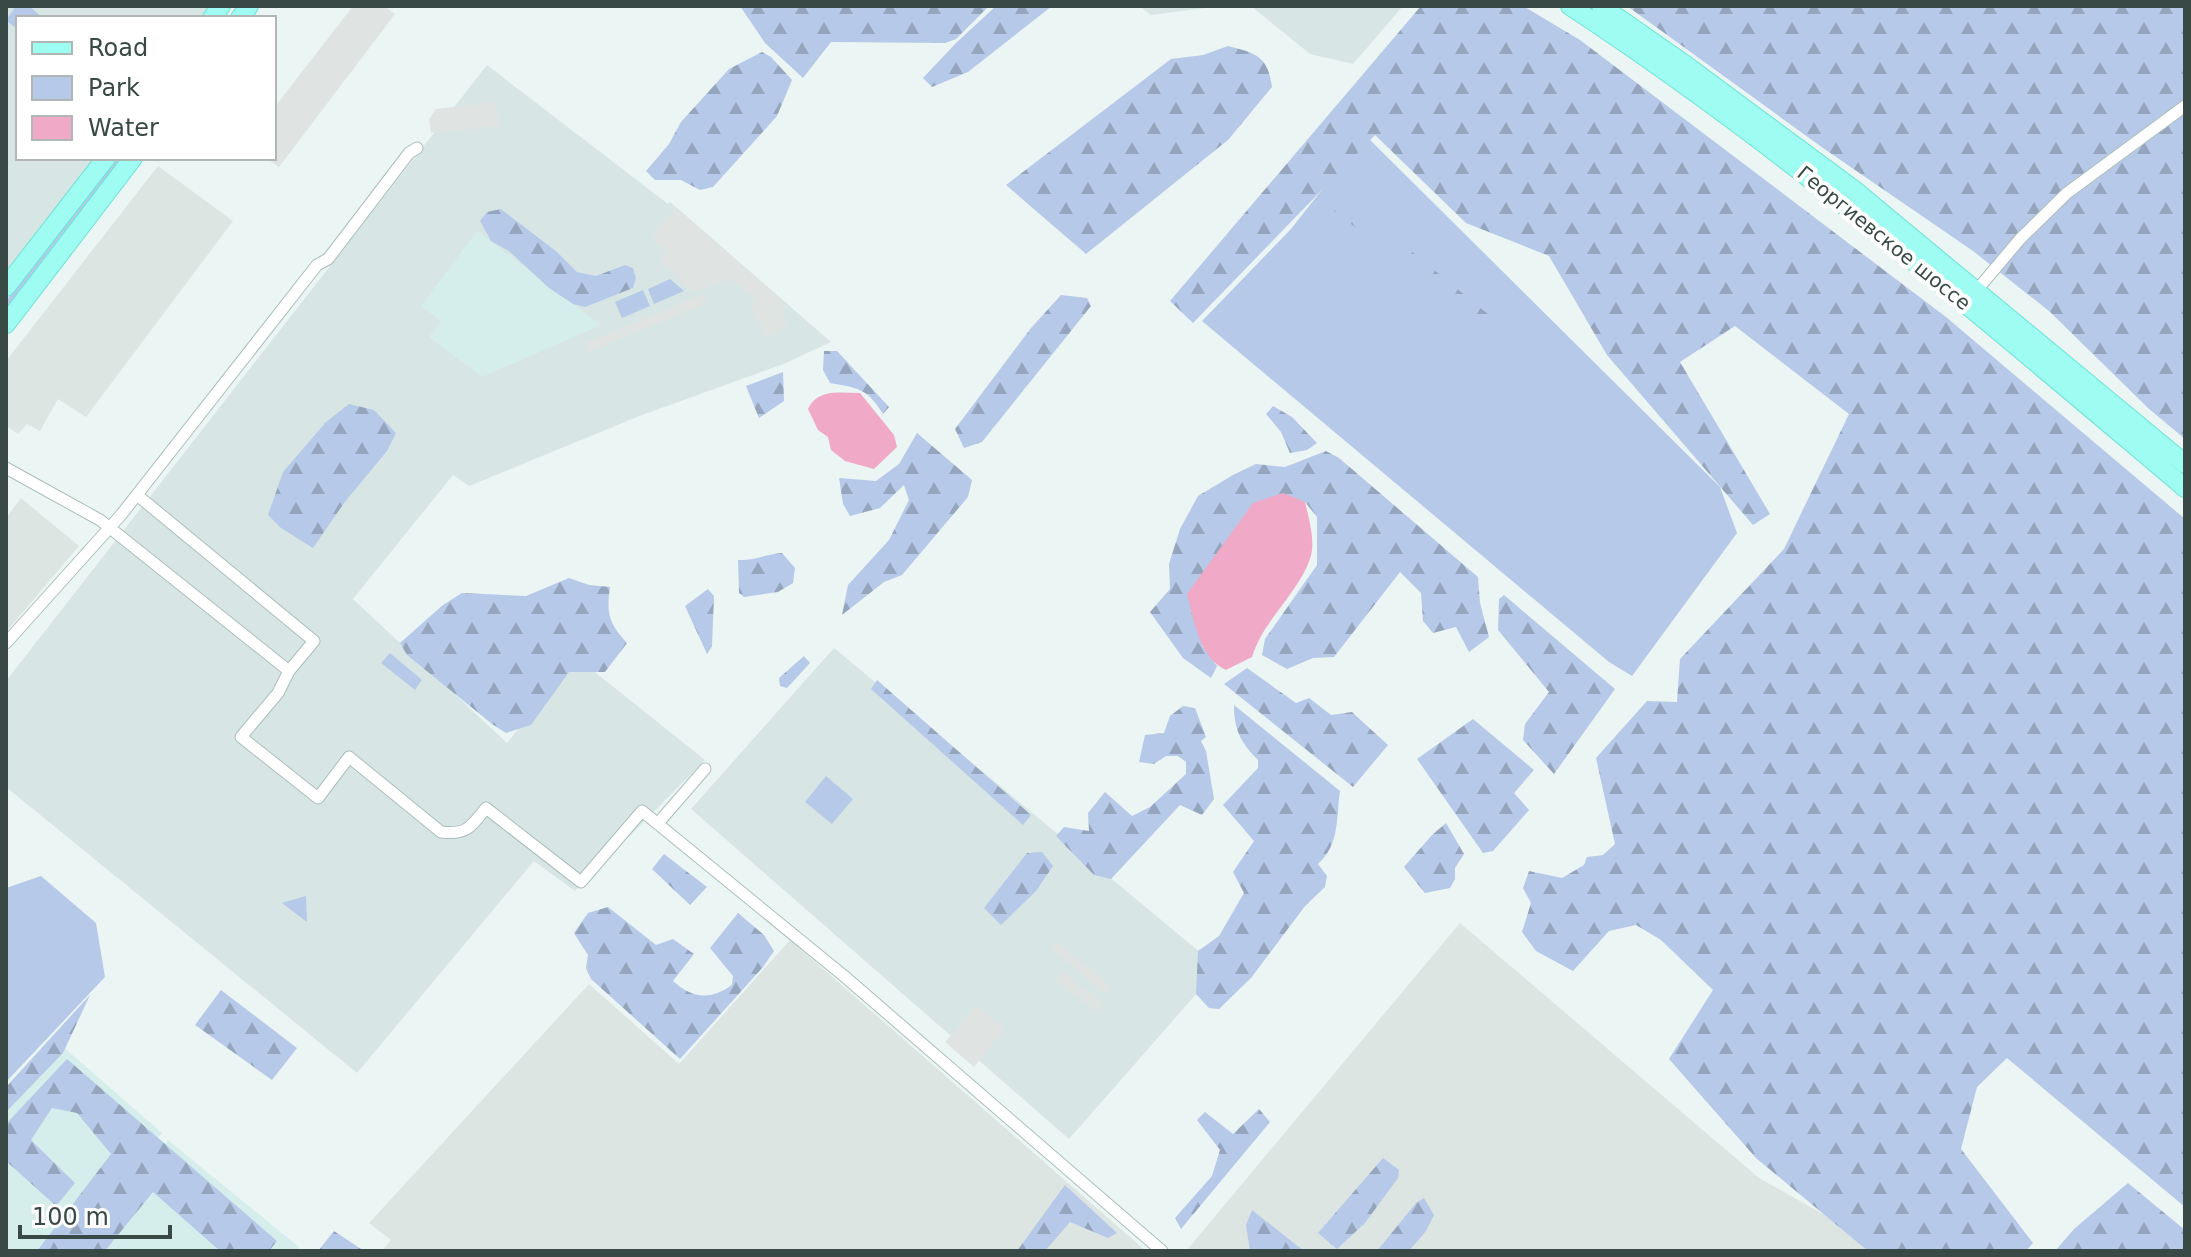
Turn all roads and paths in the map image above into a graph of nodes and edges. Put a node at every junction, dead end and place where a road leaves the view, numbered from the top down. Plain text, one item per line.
1 (1570, 6) edge
2 (1601, 6) edge
3 (2185, 106) edge
4 (417, 148) dead end
5 (104, 160) edge
6 (131, 160) edge
7 (6, 287) edge
8 (1945, 287) junction
9 (1977, 290) junction
10 (6, 324) edge
11 (2185, 464) edge
12 (6, 468) edge
13 (2185, 488) edge
14 (137, 495) junction
15 (108, 527) junction
16 (6, 643) edge
17 (289, 671) junction
18 (705, 769) dead end
19 (659, 822) junction
20 (1162, 1251) edge

1 - 8 main road, Георгиевское шоссе
2 - 9 main road, Георгиевское шоссе
3 - 9 street
4 - 14 street
5 - 7 main road
6 - 10 main road
8 - 9 street
8 - 13 main road, Георгиевское шоссе
9 - 11 main road, Георгиевское шоссе
12 - 15 street
14 - 15 street
14 - 17 street
15 - 16 street
15 - 17 street
17 - 19 street
18 - 19 street
19 - 20 street

